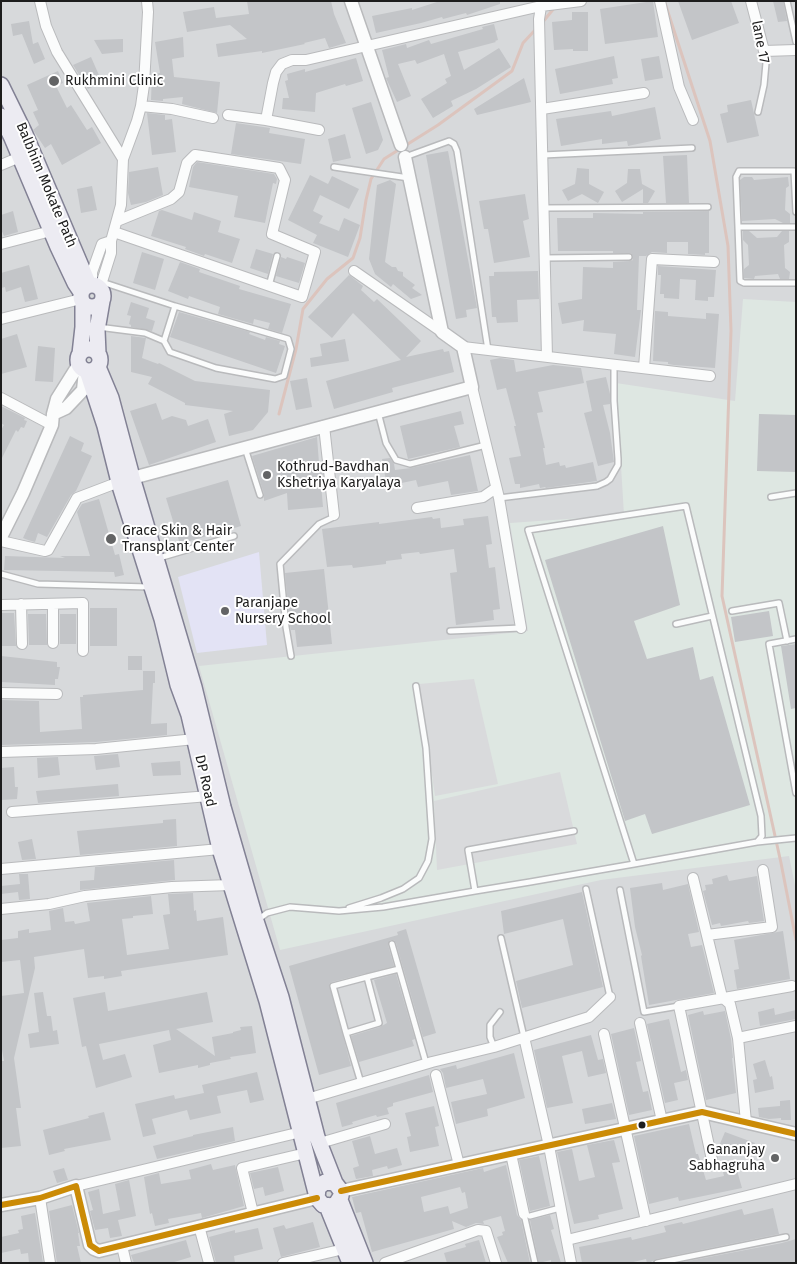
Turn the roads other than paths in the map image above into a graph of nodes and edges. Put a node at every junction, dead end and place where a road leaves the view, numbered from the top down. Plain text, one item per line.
1 (40, 1) edge
2 (146, 1) edge
3 (351, 1) edge
4 (581, 1) edge
5 (660, 1) edge
6 (751, 1) edge
7 (787, 1) edge
8 (542, 4) edge
9 (796, 42) edge
10 (366, 46) junction
11 (796, 50) edge
12 (764, 51) junction
13 (1, 85) edge
14 (644, 93) dead end
15 (141, 106) junction
16 (542, 109) junction
17 (758, 112) dead end
18 (228, 115) dead end
19 (1, 116) edge
20 (213, 118) dead end
21 (266, 120) junction
22 (694, 120) dead end
23 (319, 130) dead end
24 (692, 148) dead end
25 (403, 151) junction
26 (543, 155) junction
27 (20, 157) junction
28 (123, 159) junction
29 (1, 165) edge
30 (334, 168) dead end
31 (409, 178) junction
32 (708, 206) dead end
33 (544, 208) junction
34 (796, 212) edge
35 (738, 227) junction
36 (796, 227) edge
37 (51, 231) junction
38 (114, 231) junction
39 (1, 244) edge
40 (277, 256) dead end
41 (629, 257) dead end
42 (545, 258) junction
43 (714, 262) dead end
44 (354, 271) dead end
45 (796, 284) edge
46 (269, 286) junction
47 (91, 292) junction
48 (175, 306) junction
49 (1, 319) edge
50 (98, 327) junction
51 (442, 332) junction
52 (164, 342) junction
53 (463, 348) junction
54 (488, 350) junction
55 (547, 357) junction
56 (88, 363) junction
57 (614, 365) junction
58 (644, 368) junction
59 (710, 376) dead end
60 (472, 387) junction
61 (1, 398) edge
62 (378, 412) junction
63 (52, 419) junction
64 (324, 426) junction
65 (486, 445) junction
66 (245, 447) junction
67 (126, 479) junction
68 (497, 493) junction
69 (796, 493) edge
70 (260, 495) dead end
71 (771, 497) dead end
72 (417, 508) dead end
73 (334, 515) joint
74 (234, 536) dead end
75 (1, 537) edge
76 (1, 541) edge
77 (156, 558) junction
78 (1, 574) edge
79 (152, 587) junction
80 (21, 604) junction
81 (53, 604) junction
82 (1, 605) edge
83 (732, 611) dead end
84 (712, 616) junction
85 (676, 624) dead end
86 (521, 628) joint
87 (450, 632) dead end
88 (796, 639) edge
89 (787, 640) junction
90 (53, 643) dead end
91 (22, 644) dead end
92 (83, 651) dead end
93 (291, 656) dead end
94 (416, 686) dead end
95 (1, 693) edge
96 (57, 694) dead end
97 (195, 739) junction
98 (1, 752) edge
99 (796, 793) edge
100 (209, 796) junction
101 (12, 812) dead end
102 (574, 831) dead end
103 (796, 838) edge
104 (757, 842) junction
105 (220, 849) junction
106 (634, 864) junction
107 (1, 869) edge
108 (764, 870) dead end
109 (693, 878) dead end
110 (231, 885) junction
111 (586, 889) dead end
112 (620, 890) dead end
113 (475, 891) junction
114 (1, 909) edge
115 (339, 911) junction
116 (256, 921) junction
117 (707, 935) junction
118 (501, 938) dead end
119 (392, 944) dead end
120 (399, 969) junction
121 (367, 977) junction
122 (792, 986) dead end
123 (610, 997) joint
124 (722, 997) junction
125 (679, 1006) junction
126 (500, 1012) dead end
127 (640, 1023) dead end
128 (796, 1026) edge
129 (346, 1033) junction
130 (604, 1034) dead end
131 (524, 1037) junction
132 (738, 1038) junction
133 (494, 1047) junction
134 (426, 1064) junction
135 (436, 1075) dead end
136 (361, 1083) junction
137 (307, 1099) junction
138 (702, 1112) junction
139 (662, 1121) junction
140 (746, 1122) junction
141 (385, 1124) dead end
142 (626, 1129) junction
143 (301, 1132) junction
144 (796, 1134) edge
145 (320, 1143) junction
146 (549, 1146) junction
147 (306, 1153) junction
148 (511, 1154) junction
149 (712, 1160) dead end
150 (459, 1165) junction
151 (796, 1184) edge
152 (76, 1186) junction
153 (329, 1195) junction
154 (40, 1198) junction
155 (1, 1205) edge
156 (561, 1208) junction
157 (253, 1213) junction
158 (527, 1215) junction
159 (646, 1221) junction
160 (199, 1226) junction
161 (786, 1237) dead end
162 (567, 1240) junction
163 (122, 1246) junction
164 (347, 1256) edge
165 (50, 1263) edge
166 (126, 1263) edge
167 (209, 1263) edge
168 (283, 1263) edge
169 (365, 1263) edge
170 (385, 1263) edge
171 (496, 1263) edge
172 (535, 1263) edge
173 (571, 1263) edge
174 (657, 1263) edge

1 - 28 street
2 - 15 street
3 - 10 street
4 - 8 street
5 - 22 street
6 - 12 street, lane 17
7 - 9 lane
8 - 10 street
8 - 16 street
10 - 21 street
10 - 25 street
11 - 12 street
12 - 17 lane, lane 17
13 - 47 main road, Balbhim Mokate Path
14 - 16 street
15 - 20 street
15 - 28 street
16 - 26 street
18 - 21 street
19 - 27 main road, Balbhim Mokate Path
21 - 23 street
24 - 26 lane
25 - 31 street
25 - 54 lane
26 - 33 street
27 - 29 street
27 - 37 main road, Balbhim Mokate Path
28 - 38 street
30 - 31 lane
31 - 51 street
32 - 33 lane
33 - 42 street
34 - 35 lane
35 - 36 lane
35 - 45 lane
37 - 39 street
37 - 47 main road, Balbhim Mokate Path
38 - 46 street
38 - 46 street
38 - 47 street
40 - 46 lane
41 - 42 lane
42 - 55 street
43 - 58 street
44 - 51 street
47 - 48 lane
47 - 49 street
47 - 50 main road
47 - 56 main road, Balbhim Mokate Path
48 - 52 lane
48 - 52 lane
50 - 52 lane
50 - 56 main road
51 - 53 street
53 - 54 street
53 - 60 street
54 - 55 street
55 - 57 street
56 - 63 street
56 - 63 street
56 - 67 main road, DP Road
57 - 58 street
57 - 68 lane
58 - 59 street
60 - 62 street
60 - 65 street
61 - 63 street
62 - 64 street
62 - 65 lane
63 - 75 street
64 - 66 street
64 - 73 street
65 - 68 street
66 - 67 street
66 - 70 lane
67 - 76 street
67 - 77 main road, DP Road
67 - 79 main road, DP Road
68 - 72 street
68 - 86 street
69 - 71 lane
73 - 93 lane
74 - 77 lane
77 - 116 main road, DP Road
78 - 79 lane
79 - 97 main road, DP Road
80 - 81 street
80 - 82 street
80 - 91 street
81 - 90 street
81 - 92 street
83 - 89 lane
84 - 85 lane
84 - 104 lane
84 - 106 lane
86 - 87 lane
88 - 89 lane
89 - 99 lane
94 - 115 lane
95 - 96 street
97 - 98 street
97 - 100 main road, DP Road
100 - 101 street
100 - 105 main road, DP Road
102 - 113 lane
103 - 104 lane
104 - 106 lane
105 - 107 street
105 - 110 main road, DP Road
106 - 113 lane
108 - 117 street
109 - 117 street
110 - 114 street
110 - 143 main road, DP Road
111 - 123 lane
112 - 125 lane
113 - 115 lane
115 - 116 lane
116 - 137 main road, DP Road
117 - 124 street
118 - 131 lane
119 - 120 lane
120 - 121 lane
120 - 134 lane
121 - 129 lane
121 - 129 lane
122 - 124 street
123 - 131 street
124 - 125 street
124 - 132 street
125 - 138 street
126 - 133 lane
127 - 139 street
128 - 132 street
129 - 136 lane
130 - 142 street
131 - 133 street
131 - 146 street
132 - 140 street
133 - 134 street
134 - 136 street
135 - 150 street
136 - 137 street
137 - 145 main road, DP Road
138 - 139 street
138 - 140 street
138 - 149 street
139 - 142 street
140 - 144 street
141 - 145 street
142 - 146 street
142 - 159 street
143 - 147 main road, DP Road
143 - 152 street
145 - 153 main road, DP Road
146 - 148 street
146 - 156 street
147 - 153 main road, DP Road
147 - 157 street
148 - 150 street
148 - 158 street
150 - 153 street
151 - 159 street
152 - 154 street
152 - 163 street
153 - 157 street
153 - 164 main road, DP Road
153 - 169 main road, DP Road
154 - 155 street
154 - 165 street
156 - 158 lane
156 - 162 street
157 - 160 street
158 - 172 lane
159 - 162 street
160 - 163 street
160 - 167 street
161 - 174 lane
162 - 173 street
163 - 166 street
164 - 168 street
170 - 171 street

